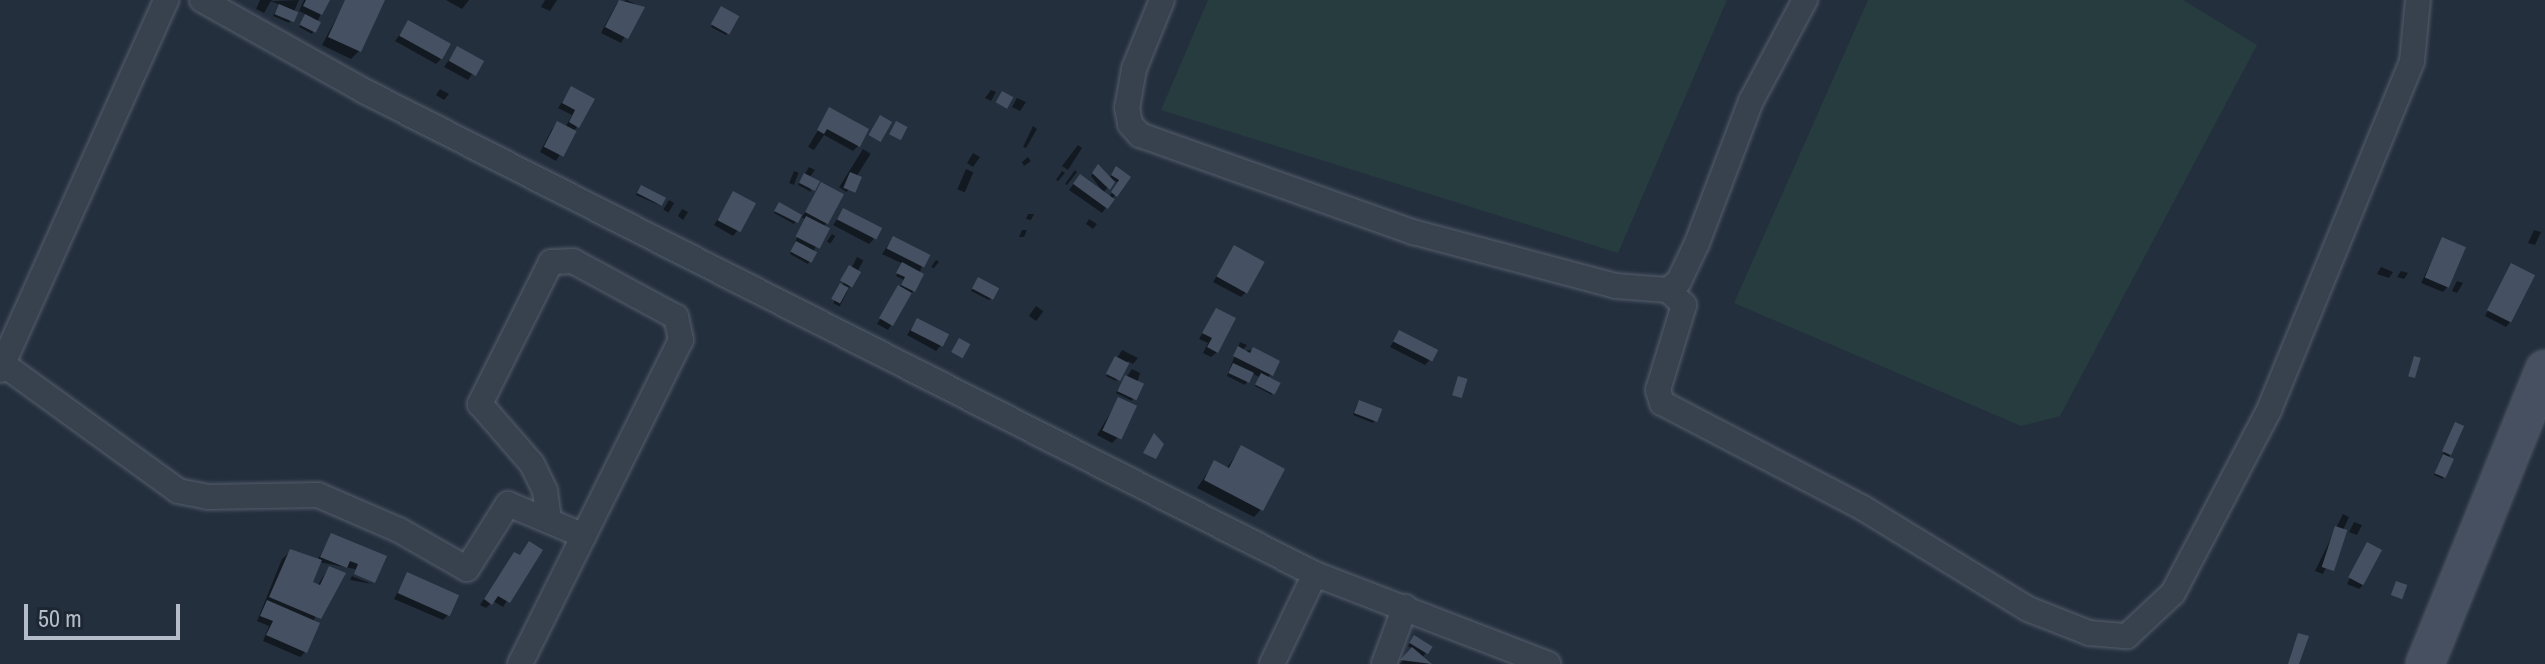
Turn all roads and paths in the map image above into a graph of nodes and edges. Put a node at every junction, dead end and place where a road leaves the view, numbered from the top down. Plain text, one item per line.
1 (166, 0) edge
2 (202, 0) edge
3 (1162, 0) edge
4 (1805, 0) edge
5 (2418, 0) edge
6 (1668, 290) junction
7 (1, 365) edge
8 (2545, 369) edge
9 (549, 521) junction
10 (584, 536) junction
11 (1315, 574) junction
12 (1405, 607) junction
13 (520, 664) edge
14 (1272, 664) edge
15 (1384, 664) edge
16 (1548, 664) edge
17 (2425, 664) edge

1 - 7 street
2 - 11 street
3 - 6 street
4 - 6 street
5 - 6 street
7 - 9 street
8 - 17 street
9 - 10 street
9 - 10 street
10 - 13 street
11 - 12 street
11 - 14 street
12 - 15 street
12 - 16 street

